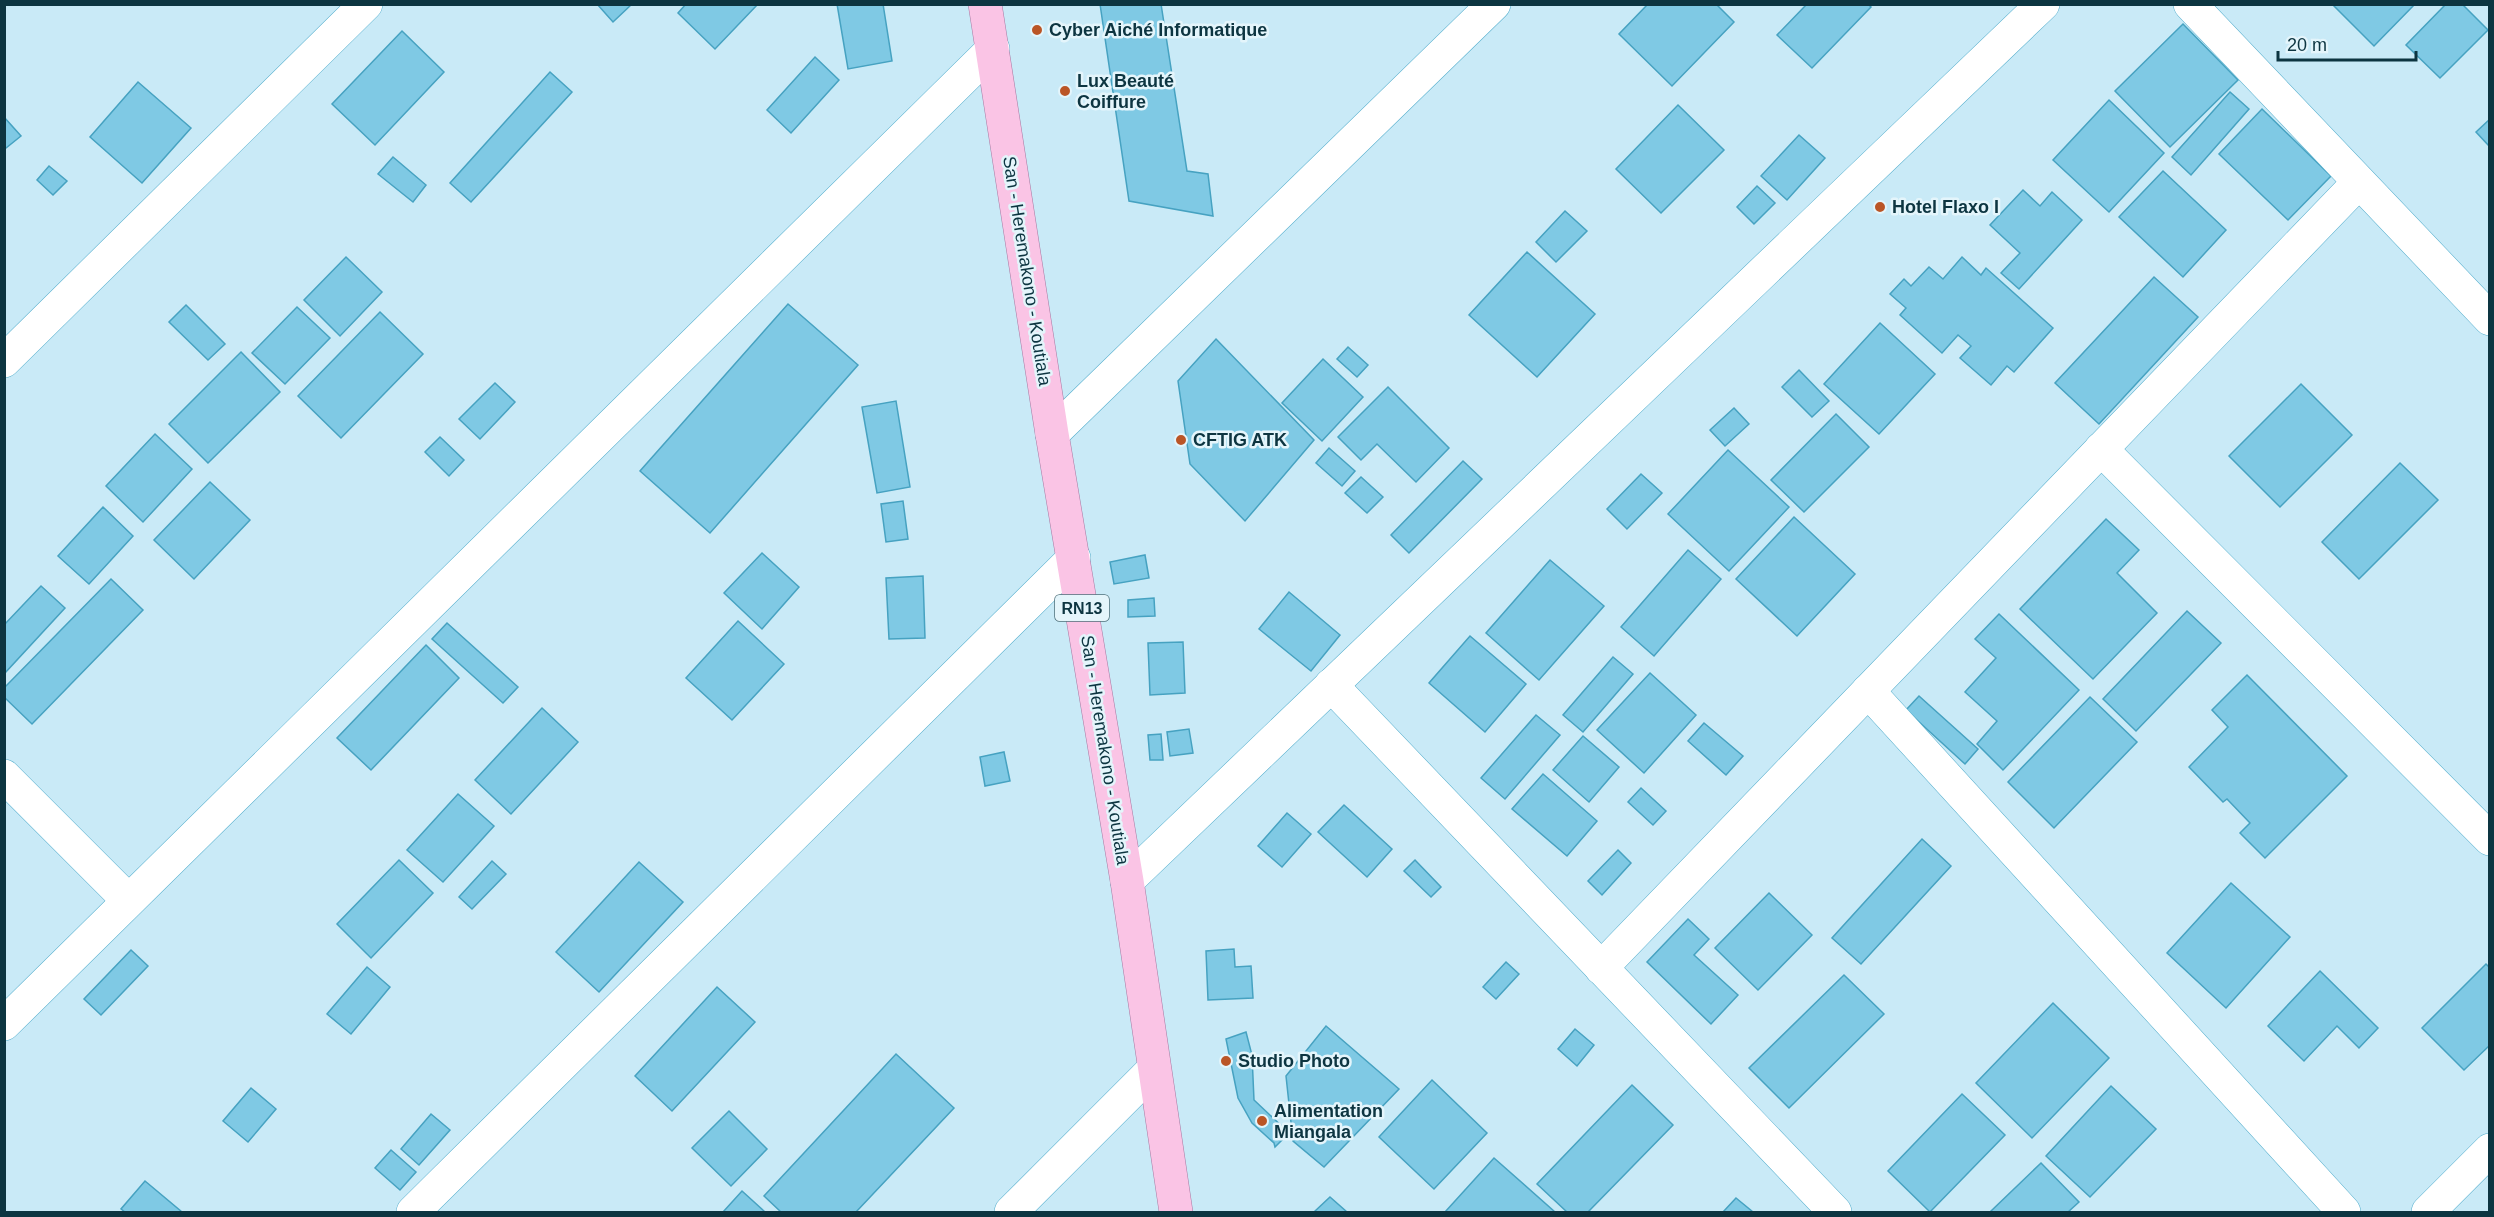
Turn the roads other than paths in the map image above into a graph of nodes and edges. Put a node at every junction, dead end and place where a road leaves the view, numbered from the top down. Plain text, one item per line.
1 (366, 4) edge
2 (985, 4) edge
3 (1494, 4) edge
4 (2043, 4) edge
5 (2190, 4) edge
6 (993, 49) junction
7 (2359, 182) junction
8 (2490, 319) edge
9 (4, 361) edge
10 (1052, 434) junction
11 (2101, 449) junction
12 (1074, 558) junction
13 (1331, 685) junction
14 (1868, 691) junction
15 (4, 776) edge
16 (2490, 839) edge
17 (1127, 881) junction
18 (128, 900) junction
19 (1601, 968) junction
20 (4, 1024) edge
21 (1154, 1069) junction
22 (2490, 1150) edge
23 (413, 1212) edge
24 (1011, 1212) edge
25 (1176, 1212) edge
26 (1835, 1212) edge
27 (2344, 1212) edge
28 (2428, 1212) edge

1 - 9 street
2 - 6 main road, San - Heremakono - Koutiala / RN13
3 - 10 street
4 - 13 street
5 - 7 street
6 - 10 main road, San - Heremakono - Koutiala / RN13
6 - 18 street
7 - 8 street
7 - 11 street
10 - 12 main road, San - Heremakono - Koutiala / RN13
11 - 14 street
11 - 16 street
12 - 17 main road, San - Heremakono - Koutiala / RN13
12 - 23 street
13 - 17 street
13 - 19 street
14 - 19 street
14 - 27 street
15 - 18 street
17 - 21 main road, San - Heremakono - Koutiala / RN13
18 - 20 street
19 - 26 street
21 - 24 street
21 - 25 main road, San - Heremakono - Koutiala / RN13
22 - 28 street

